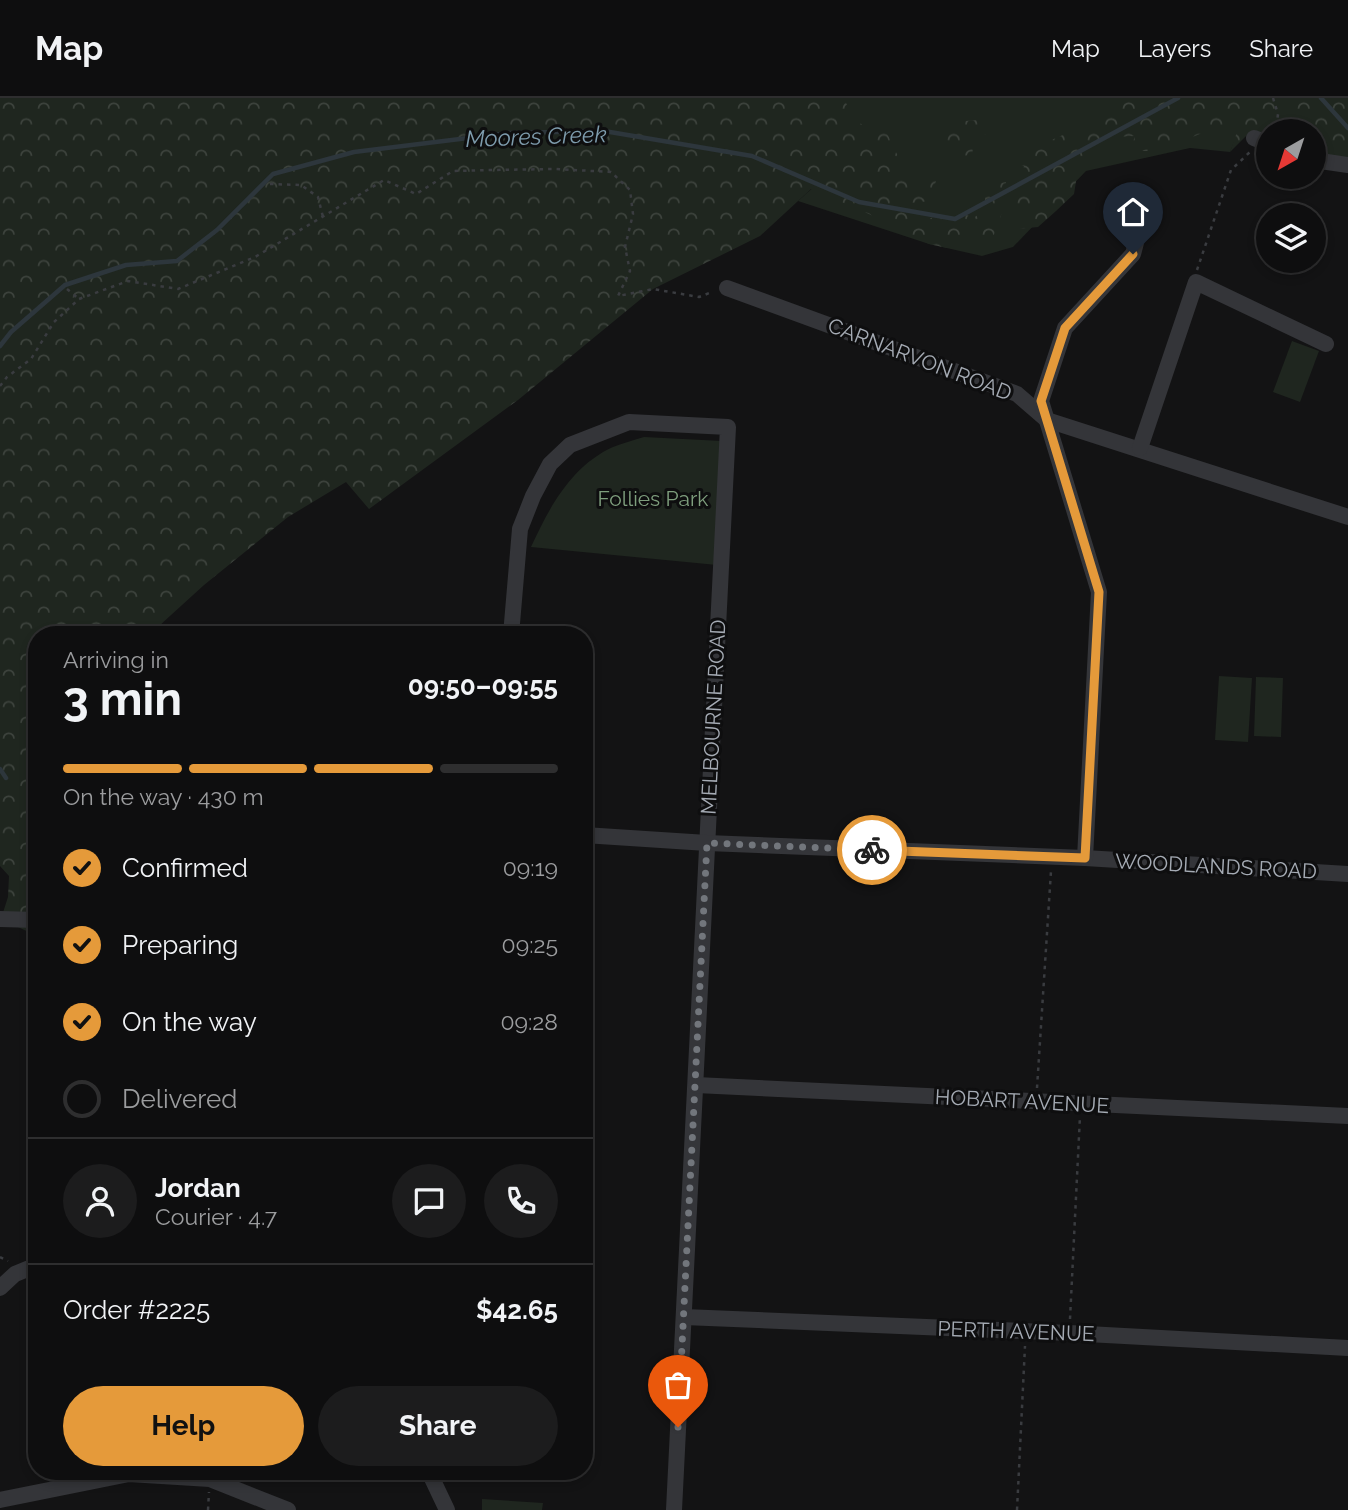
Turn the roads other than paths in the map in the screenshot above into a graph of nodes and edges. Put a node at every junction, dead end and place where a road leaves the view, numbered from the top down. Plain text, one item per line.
1 (1326, 162) edge
2 (1348, 165) edge
3 (1137, 239) dead end
4 (727, 288) road end
5 (1326, 344) dead end
6 (1047, 420) junction
7 (1140, 448) junction
8 (1348, 517) edge
9 (512, 626) edge
10 (593, 836) edge
11 (707, 843) junction
12 (1085, 858) junction
13 (1348, 874) edge
14 (0, 919) edge
15 (28, 920) edge
16 (696, 1084) junction
17 (1348, 1116) edge
18 (28, 1269) edge
19 (0, 1288) edge
20 (684, 1317) junction
21 (1348, 1348) edge
22 (103, 1480) edge
23 (213, 1480) edge
24 (433, 1480) edge
25 (0, 1500) edge
26 (288, 1510) edge
27 (447, 1510) edge
28 (674, 1510) edge

1 - 2 street
3 - 6 street
4 - 6 street, CARNARVON ROAD
5 - 7 street
6 - 7 street, CARNARVON ROAD
6 - 12 street
7 - 8 street, CARNARVON ROAD
9 - 11 street, MELBOURNE ROAD
10 - 11 street, WOODLANDS ROAD
11 - 12 street, WOODLANDS ROAD
11 - 16 street, MELBOURNE ROAD
12 - 13 street, WOODLANDS ROAD
14 - 15 street
16 - 17 street, HOBART AVENUE
16 - 20 street, MELBOURNE ROAD
18 - 19 street
20 - 21 street, PERTH AVENUE
20 - 28 street, MELBOURNE ROAD
22 - 25 street
23 - 26 street
24 - 27 street

